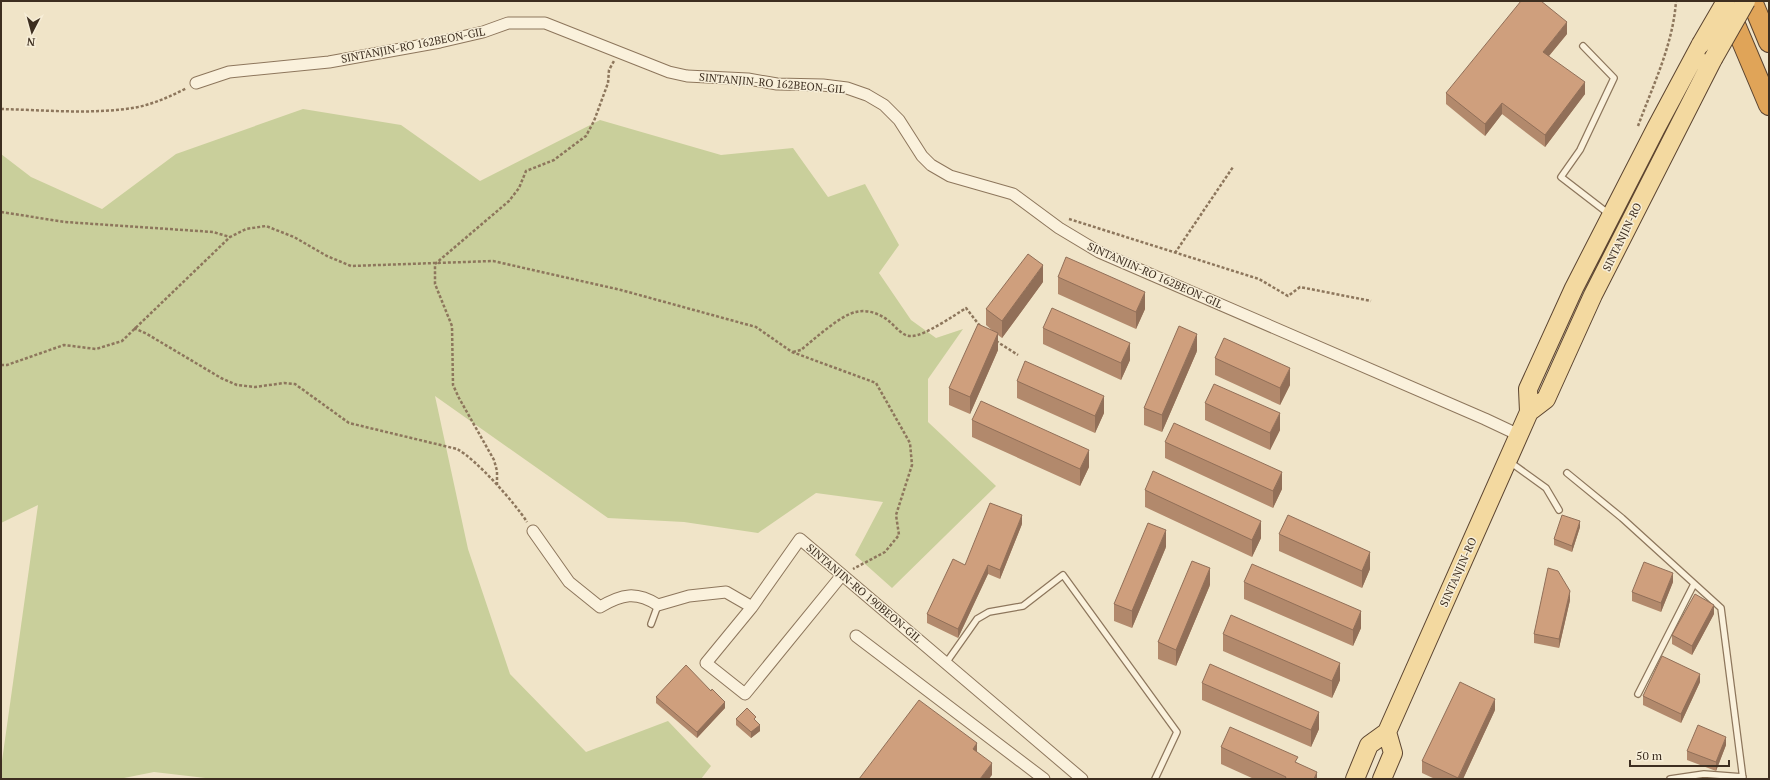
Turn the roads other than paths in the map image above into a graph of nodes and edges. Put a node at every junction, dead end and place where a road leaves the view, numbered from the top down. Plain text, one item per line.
1 (1725, 1) edge
2 (1746, 1) edge
3 (1752, 1) edge
4 (1769, 42) edge
5 (1583, 46) dead end
6 (196, 83) road end
7 (1769, 105) edge
8 (1611, 215) junction
9 (1529, 412) junction
10 (1518, 435) junction
11 (1508, 460) junction
12 (1567, 473) dead end
13 (1559, 510) dead end
14 (533, 531) road end
15 (842, 575) junction
16 (1694, 584) junction
17 (658, 605) junction
18 (752, 607) junction
19 (651, 624) dead end
20 (856, 636) dead end
21 (946, 663) junction
22 (1638, 694) dead end
23 (1387, 732) junction
24 (1743, 778) edge
25 (1044, 779) edge
26 (1082, 779) edge
27 (1155, 779) edge
28 (1355, 779) edge
29 (1382, 779) edge
30 (1670, 779) edge

1 - 7 highway
1 - 8 main road, SINTANJIN-RO, bridge
2 - 9 main road, SINTANJIN-RO, bridge
3 - 4 highway
5 - 8 lane
6 - 10 street, SINTANJIN-RO 162BEON-GIL
8 - 9 main road, SINTANJIN-RO
9 - 10 main road, SINTANJIN-RO
10 - 11 main road, SINTANJIN-RO
11 - 13 lane
11 - 23 main road, SINTANJIN-RO
12 - 16 lane
14 - 17 street
15 - 18 street, SINTANJIN-RO 190BEON-GIL
15 - 18 street
15 - 21 street, SINTANJIN-RO 190BEON-GIL
16 - 22 lane
16 - 24 lane
17 - 18 street
17 - 19 lane
20 - 25 street
21 - 26 street, SINTANJIN-RO 190BEON-GIL
21 - 27 lane
23 - 28 main road
23 - 29 main road
24 - 30 lane

